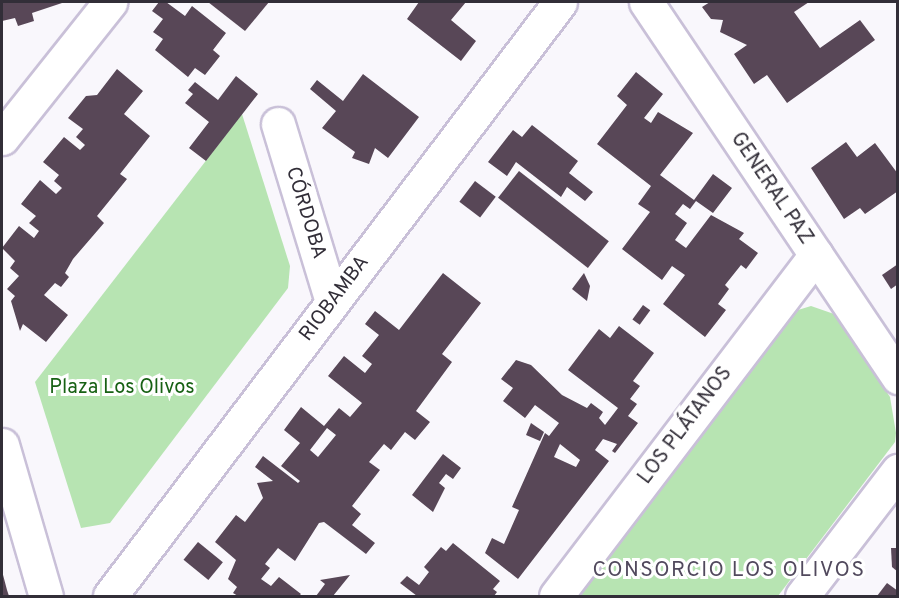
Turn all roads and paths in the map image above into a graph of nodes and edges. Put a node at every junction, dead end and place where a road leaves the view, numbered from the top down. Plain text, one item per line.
1 (110, 2) edge
2 (560, 2) edge
3 (646, 2) edge
4 (278, 124) dead end
5 (2, 138) edge
6 (816, 255) junction
7 (332, 302) junction
8 (897, 377) edge
9 (2, 445) edge
10 (897, 471) edge
11 (46, 597) edge
12 (110, 597) edge
13 (556, 597) edge
14 (802, 597) edge

1 - 5 street
2 - 7 street, RIOBAMBA
3 - 6 street, GENERAL PAZ
4 - 7 street, CÓRDOBA
6 - 8 street, GENERAL PAZ
6 - 13 street, LOS PLÁTANOS
7 - 12 street, RIOBAMBA
9 - 11 street
10 - 14 street

